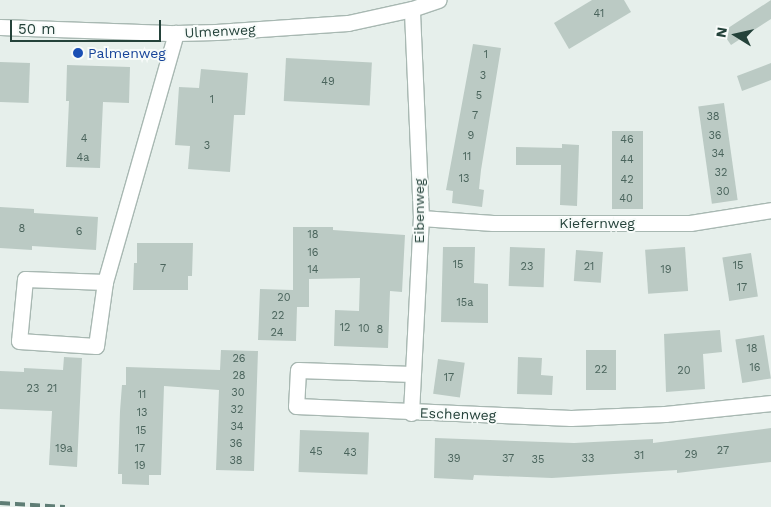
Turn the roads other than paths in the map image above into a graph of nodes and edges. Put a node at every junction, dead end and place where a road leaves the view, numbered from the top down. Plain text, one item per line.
1 (438, 0) edge
2 (412, 9) junction
3 (0, 28) edge
4 (176, 34) junction
5 (771, 210) edge
6 (421, 218) junction
7 (105, 282) junction
8 (412, 374) junction
9 (771, 403) edge
10 (411, 412) junction

1 - 2 street, Ulmenweg
2 - 4 street, Ulmenweg
2 - 6 street, Eibenweg
3 - 4 street, Ulmenweg
4 - 7 street
5 - 6 street, Kiefernweg
6 - 8 street, Eibenweg
7 - 7 street
8 - 10 street, Eibenweg
8 - 10 street, Eschenweg
9 - 10 street, Eschenweg

